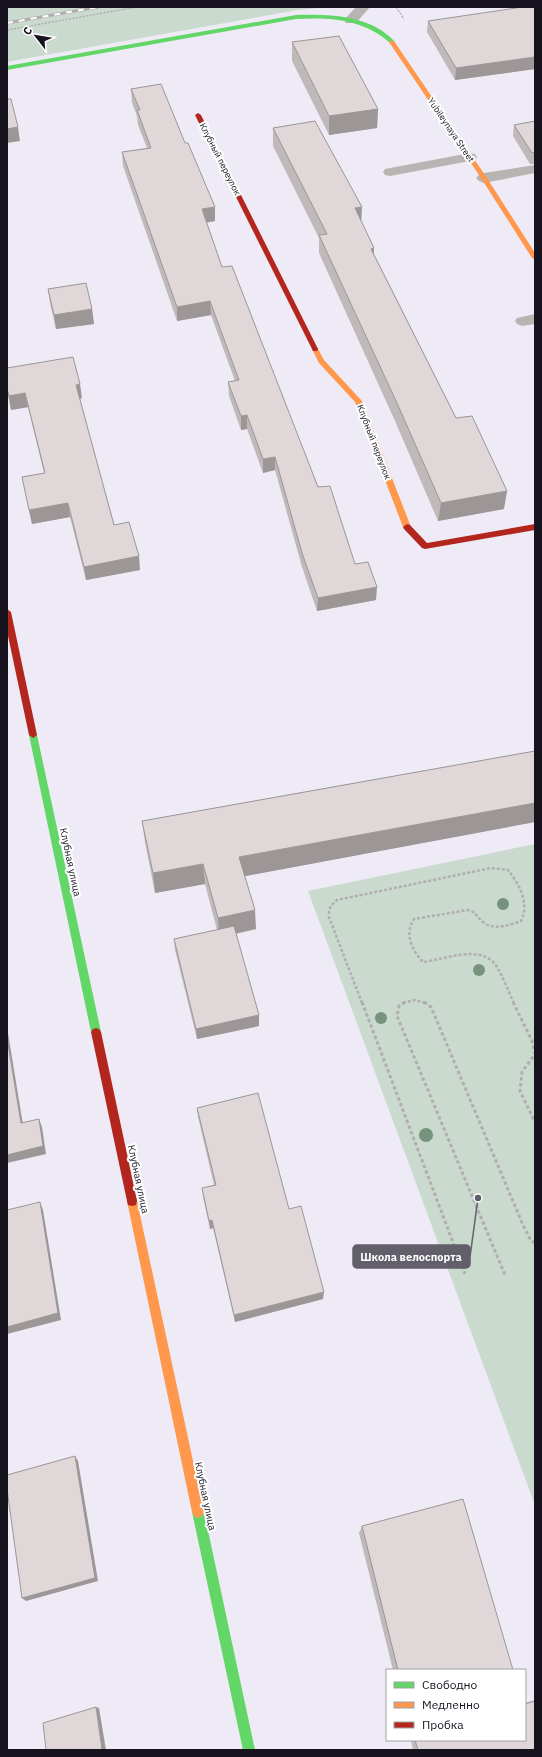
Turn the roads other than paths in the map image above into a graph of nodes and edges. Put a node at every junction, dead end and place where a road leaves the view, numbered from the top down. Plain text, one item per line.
1 (363, 7) edge
2 (351, 20) junction
3 (7, 68) edge
4 (198, 115) dead end
5 (470, 157) junction
6 (535, 169) edge
7 (390, 172) dead end
8 (484, 178) junction
9 (535, 258) edge
10 (535, 527) edge
11 (7, 612) edge
12 (249, 1750) edge

1 - 2 street
2 - 3 street, Yubileynaya Street
2 - 5 street, Yubileynaya Street
4 - 10 street, Клубный переулок
5 - 7 lane
5 - 8 street, Yubileynaya Street
6 - 8 street
8 - 9 street, Yubileynaya Street
11 - 12 street, Клубная улица

